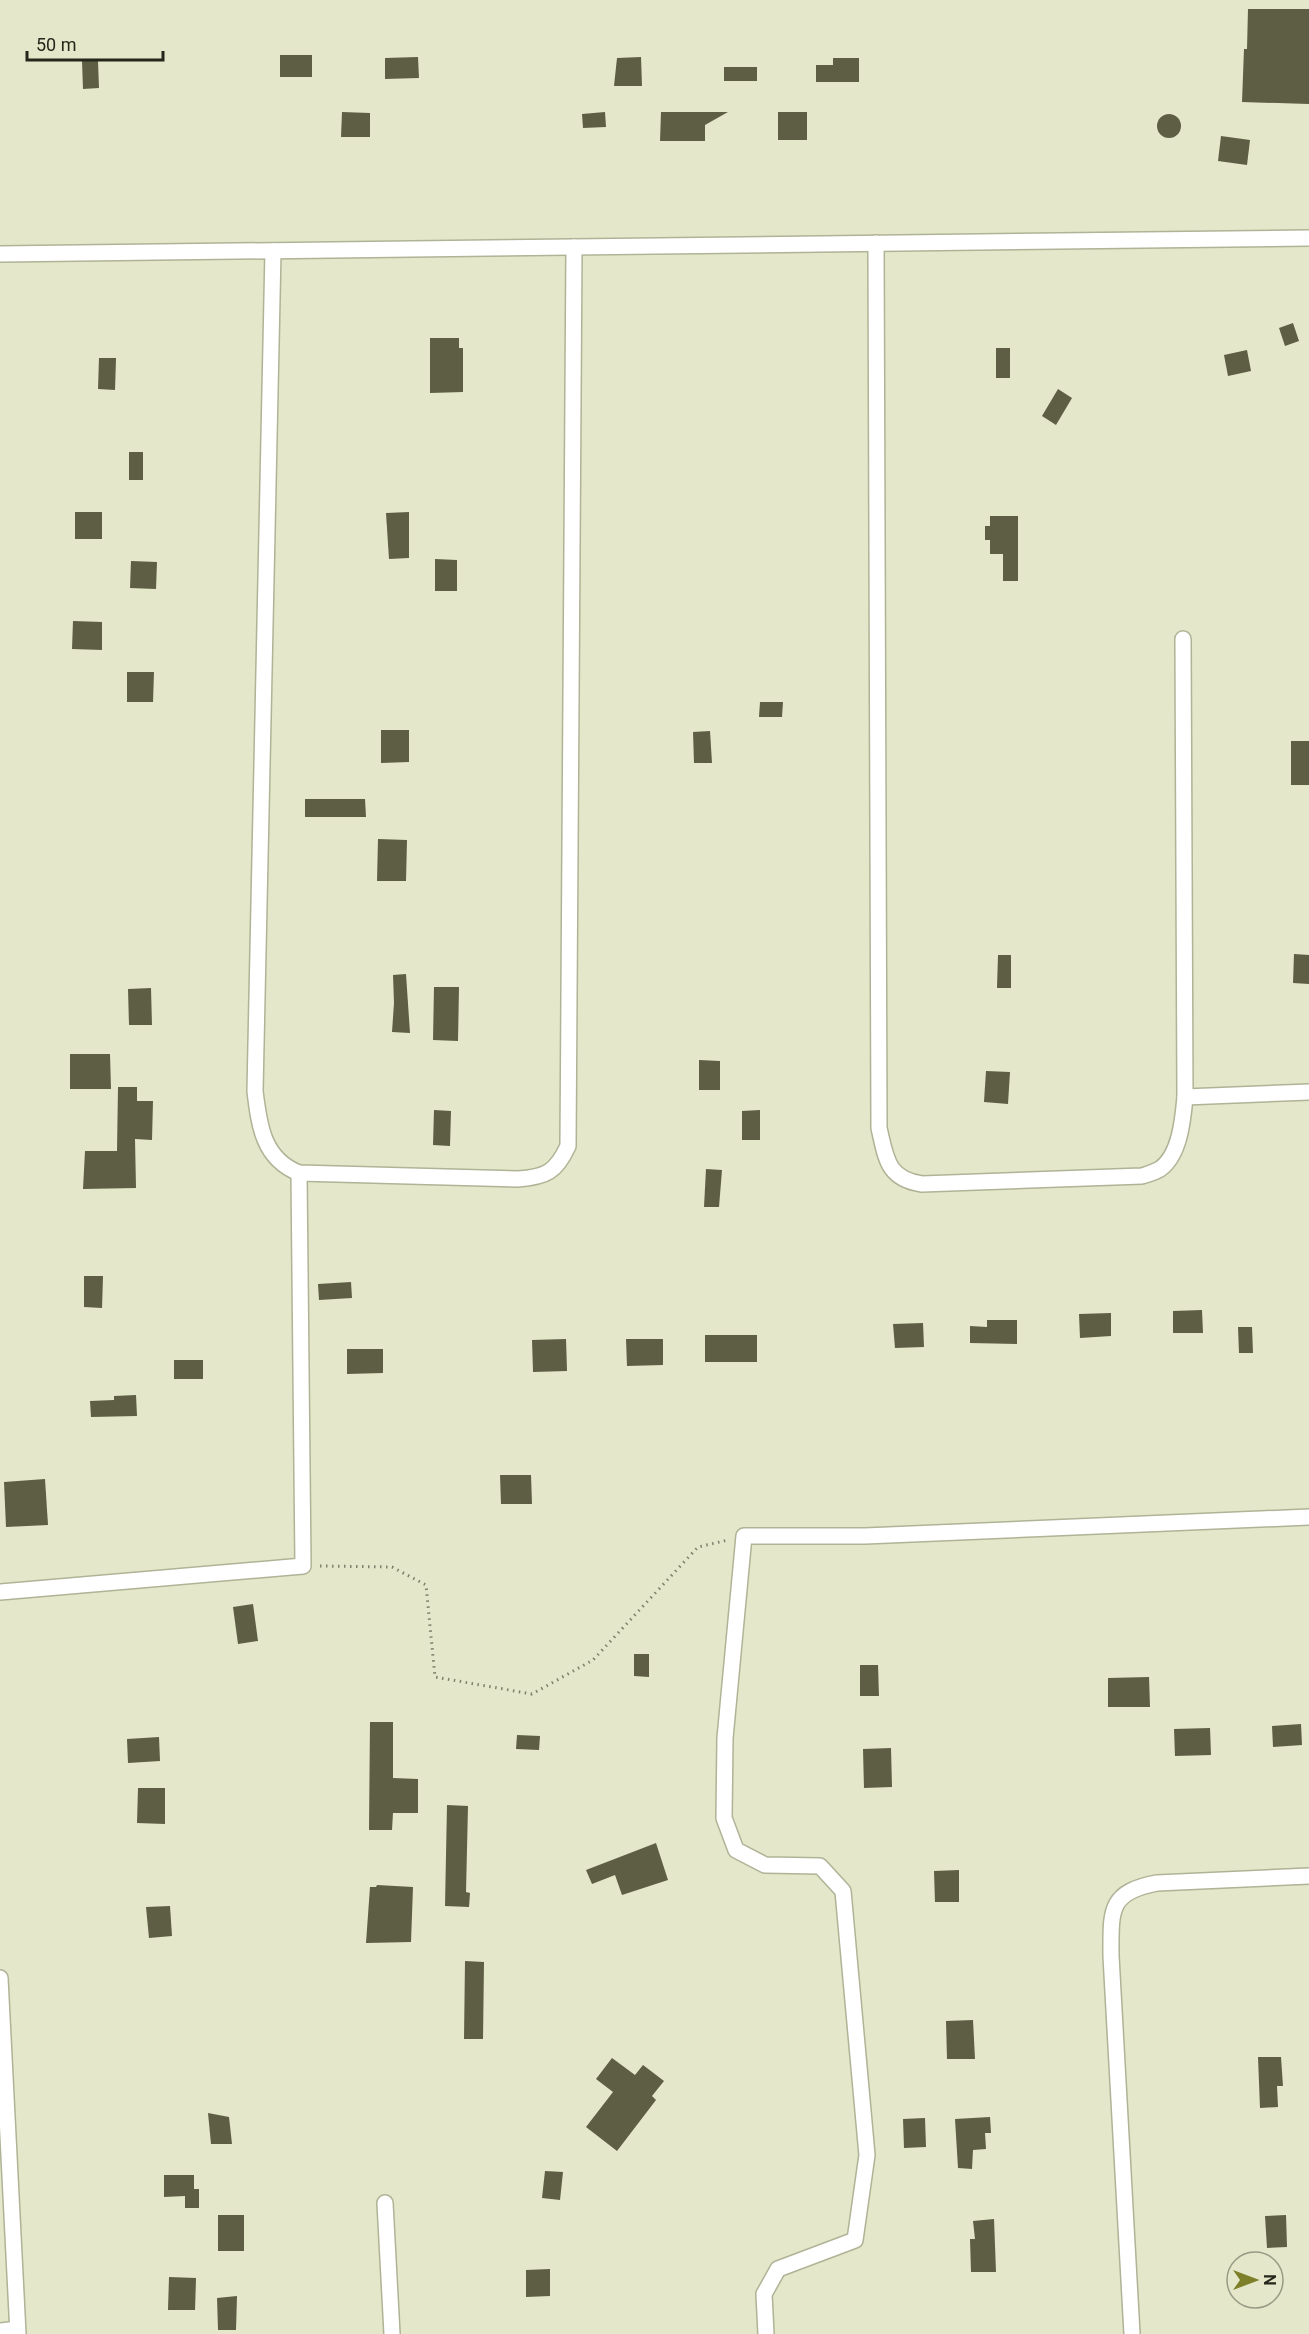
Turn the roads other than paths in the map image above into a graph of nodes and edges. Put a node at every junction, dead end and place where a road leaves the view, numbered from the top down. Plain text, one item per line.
1 (1309, 238) edge
2 (876, 243) junction
3 (574, 247) junction
4 (273, 251) junction
5 (0, 254) edge
6 (1183, 639) dead end
7 (1309, 1092) edge
8 (1185, 1097) junction
9 (299, 1173) junction
10 (1309, 1517) edge
11 (0, 1592) edge
12 (1309, 1876) edge
13 (0, 1978) edge
14 (385, 2203) dead end
15 (0, 2331) edge
16 (17, 2332) edge
17 (392, 2334) edge
18 (766, 2334) edge
19 (1132, 2334) edge

1 - 2 street
2 - 3 street
2 - 8 street
3 - 4 street
3 - 9 street
4 - 5 street
4 - 9 street
6 - 8 street
7 - 8 street
9 - 11 street
10 - 18 street
12 - 19 street
13 - 16 street
14 - 17 street
15 - 16 street

